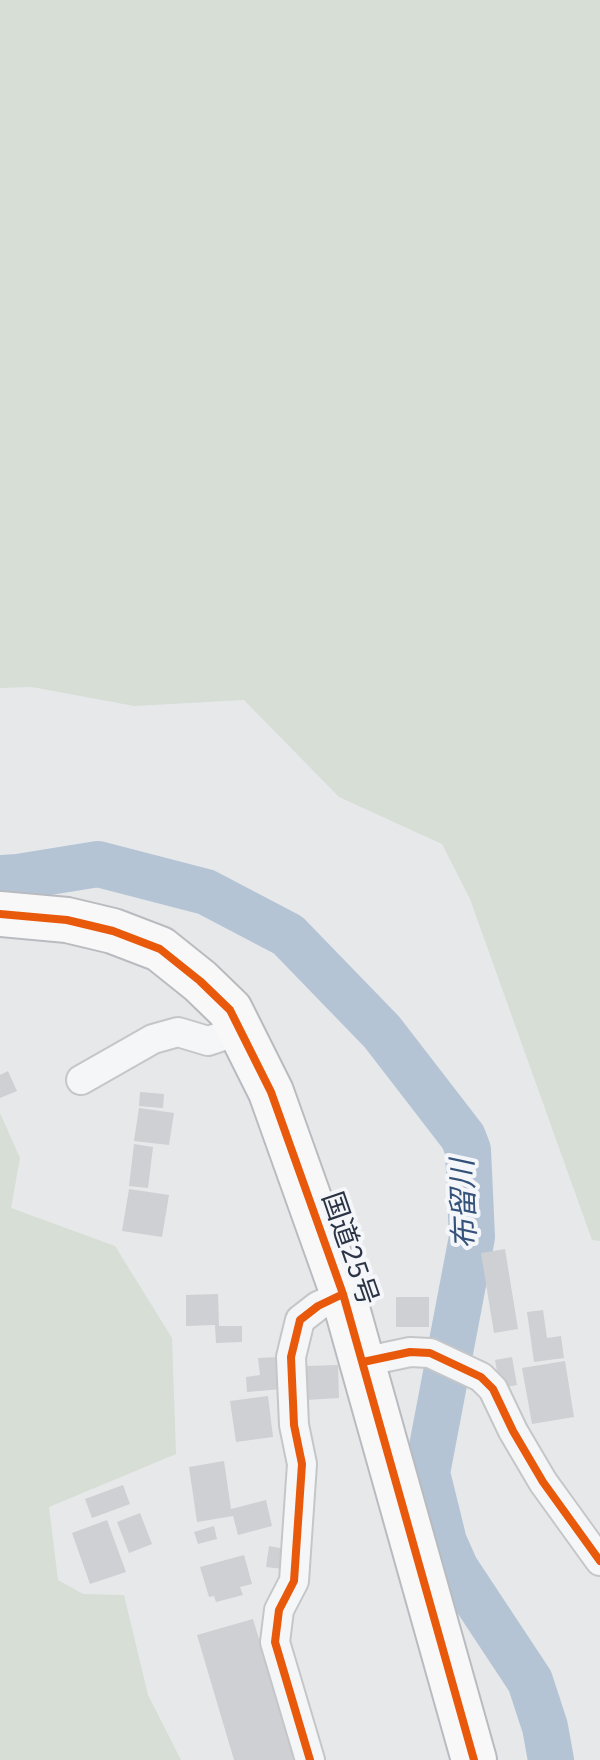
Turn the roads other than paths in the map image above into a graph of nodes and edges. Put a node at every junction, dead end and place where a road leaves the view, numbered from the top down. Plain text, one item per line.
1 (0, 914) edge
2 (241, 1030) junction
3 (81, 1080) dead end
4 (343, 1294) junction
5 (363, 1362) junction
6 (600, 1561) edge
7 (310, 1760) edge
8 (474, 1760) edge

1 - 2 highway, 国道25号
2 - 3 street
2 - 4 highway, 国道25号
4 - 5 highway, 国道25号
4 - 7 street
5 - 6 street
5 - 8 highway, 国道25号

